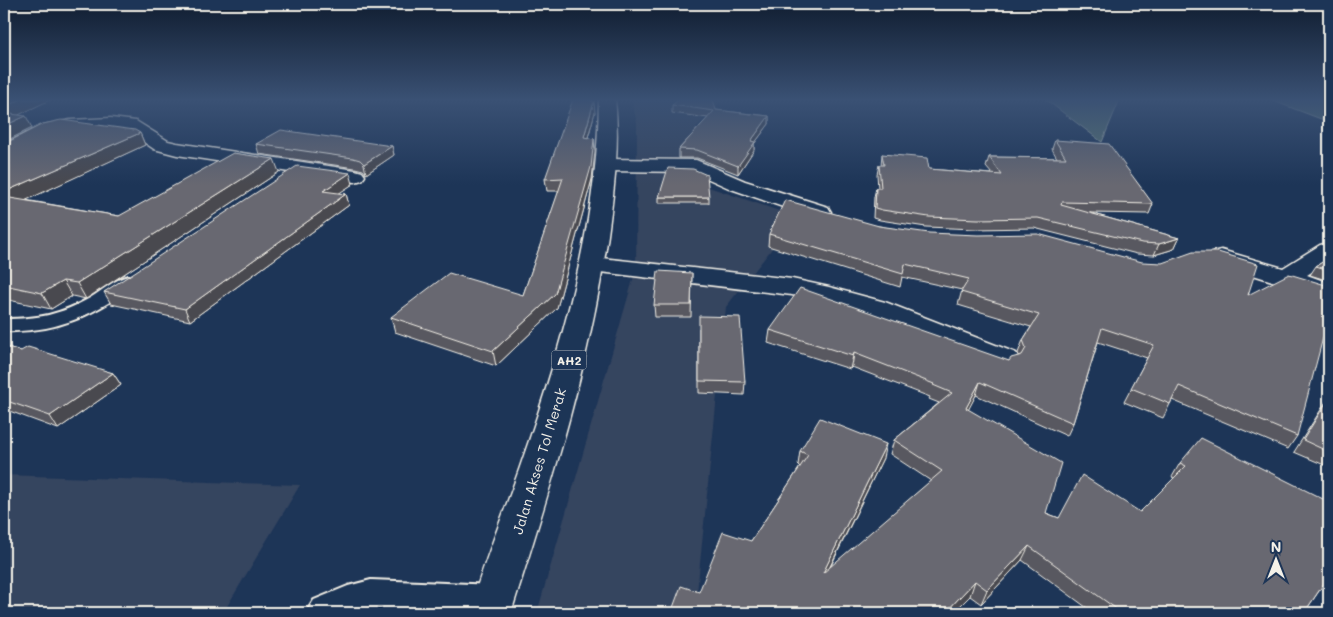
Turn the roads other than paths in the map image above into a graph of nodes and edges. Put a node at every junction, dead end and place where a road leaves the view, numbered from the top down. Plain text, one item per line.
1 (57, 128) edge
2 (136, 128) edge
3 (607, 128) edge
4 (4, 150) edge
5 (606, 165) junction
6 (300, 167) junction
7 (356, 176) dead end
8 (276, 183) edge
9 (843, 219) edge
10 (1329, 250) edge
11 (1196, 254) edge
12 (592, 265) junction
13 (140, 274) edge
14 (1285, 278) junction
15 (1329, 291) edge
16 (4, 325) edge
17 (1005, 360) edge
18 (493, 606) edge
19 (322, 613) edge

1 - 4 main road
2 - 6 main road
3 - 5 main road, Jalan Akses Tol Merak / AH2
5 - 9 main road
5 - 12 main road, Jalan Akses Tol Merak / AH2
6 - 7 main road
6 - 8 lane
10 - 14 main road
11 - 14 main road
12 - 17 main road
12 - 18 main road, Jalan Akses Tol Merak / AH2
13 - 16 lane
14 - 15 main road
18 - 19 lane

